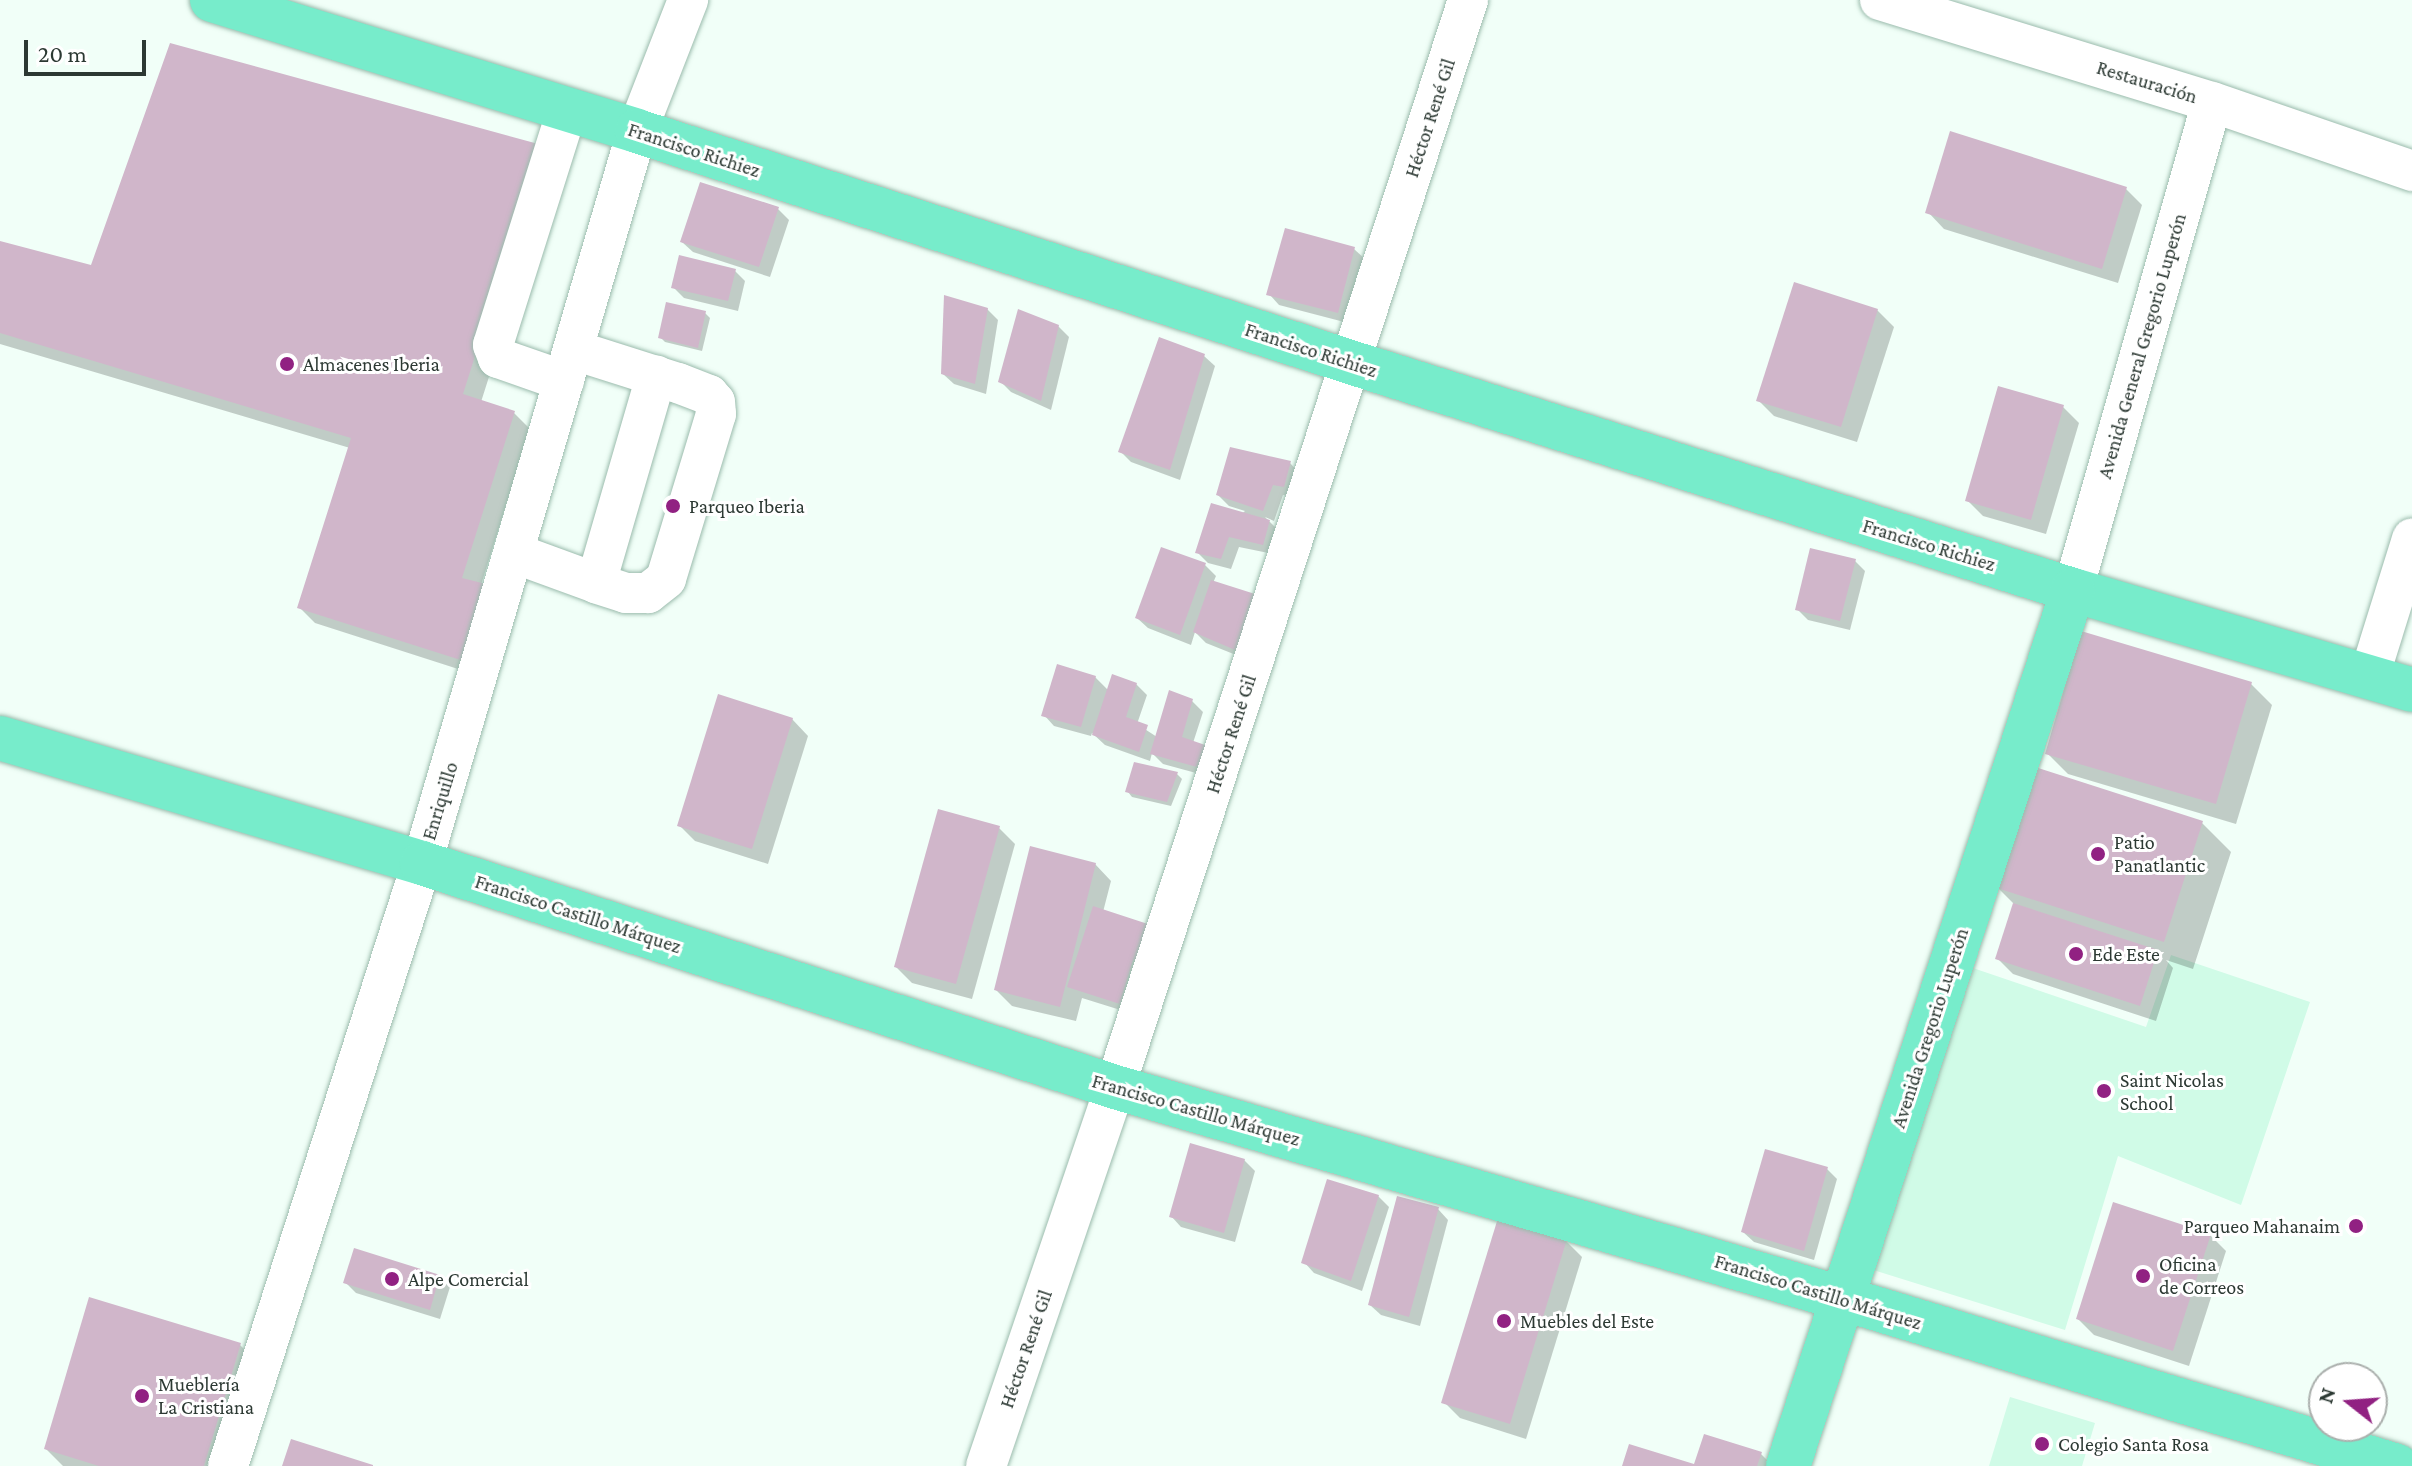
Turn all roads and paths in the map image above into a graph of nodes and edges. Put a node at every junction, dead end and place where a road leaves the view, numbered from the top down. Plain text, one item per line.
1 (212, 0) edge
2 (688, 0) edge
3 (1468, 0) edge
4 (1880, 0) edge
5 (2212, 102) junction
6 (567, 110) junction
7 (637, 131) junction
8 (2412, 171) edge
9 (1353, 363) junction
10 (569, 366) junction
11 (656, 376) junction
12 (2412, 539) edge
13 (514, 553) junction
14 (596, 583) junction
15 (2073, 590) junction
16 (2369, 677) junction
17 (2412, 690) edge
18 (0, 738) edge
19 (422, 863) junction
20 (1115, 1087) junction
21 (1841, 1298) junction
22 (228, 1466) edge
23 (986, 1466) edge
24 (1788, 1466) edge
25 (2397, 1466) edge

1 - 6 main road, Francisco Richiez
2 - 7 street, Enriquillo
3 - 9 street, Héctor René Gil
4 - 5 street, Restauración
5 - 8 street, Restauración
5 - 15 street, Avenida General Gregorio Luperón
6 - 7 main road, Francisco Richiez
6 - 10 street
7 - 9 main road, Francisco Richiez
7 - 10 street, Enriquillo
9 - 15 main road, Francisco Richiez
9 - 20 street, Héctor René Gil
10 - 11 street
10 - 13 street, Enriquillo
11 - 14 street
11 - 14 street
12 - 16 street
13 - 14 street
13 - 19 street, Enriquillo
15 - 16 main road, Francisco Richiez
15 - 21 main road, Avenida Gregorio Luperón
16 - 17 main road, Francisco Richiez
18 - 19 main road, Francisco Castillo Márquez
19 - 20 main road, Francisco Castillo Márquez
19 - 22 street, Enriquillo
20 - 21 main road, Francisco Castillo Márquez
20 - 23 street, Héctor René Gil
21 - 24 main road, Avenida Gregorio Luperón
21 - 25 main road, Francisco Castillo Márquez

